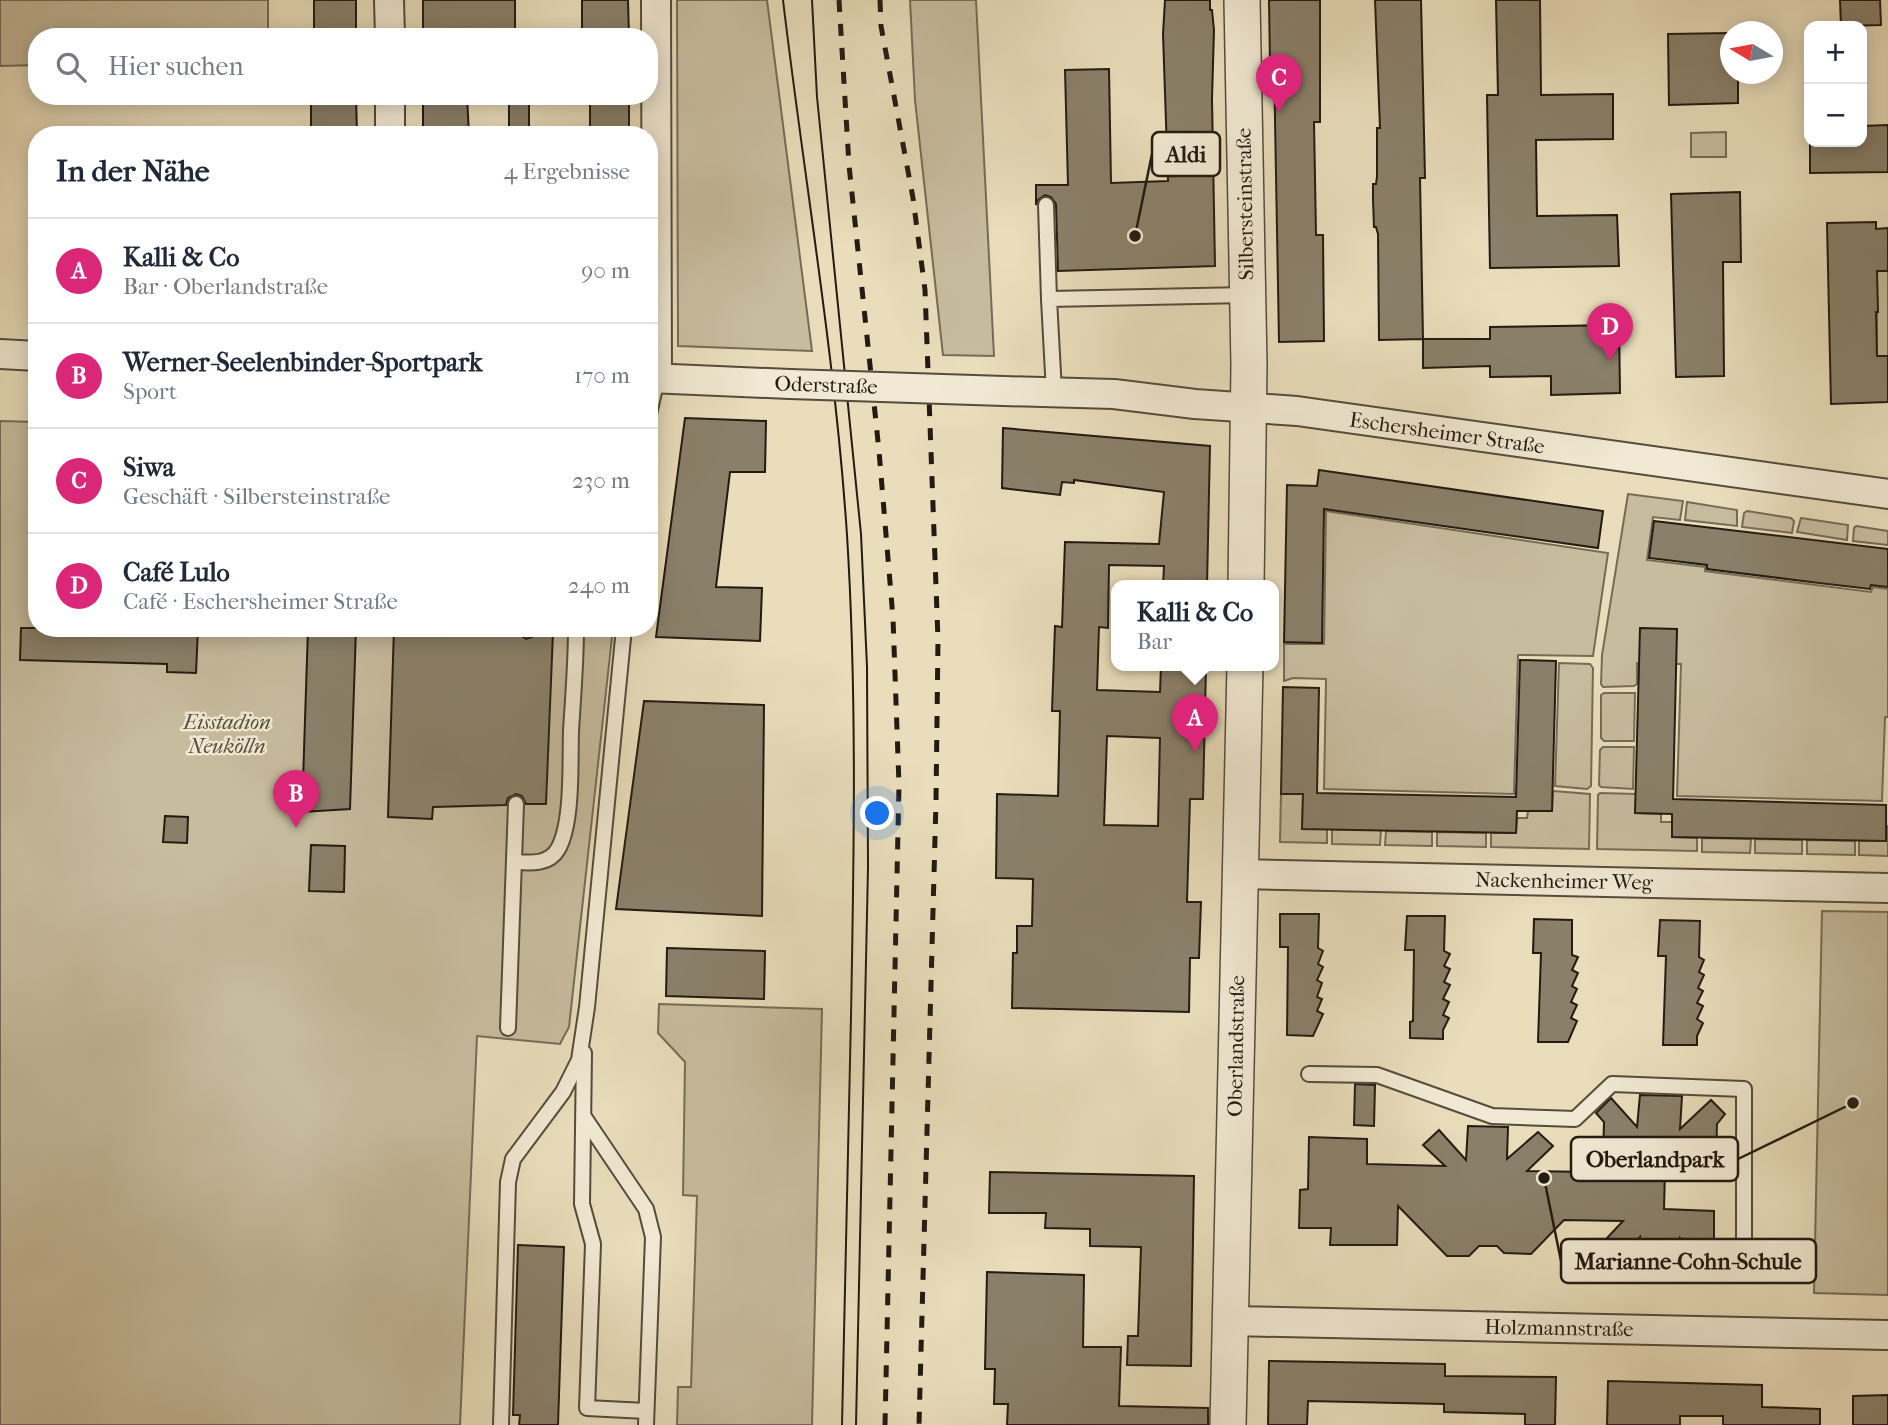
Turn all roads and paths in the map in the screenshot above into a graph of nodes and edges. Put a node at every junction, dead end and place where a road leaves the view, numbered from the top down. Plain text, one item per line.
1 (389, 0) edge
2 (656, 0) edge
3 (1242, 0) edge
4 (390, 28) edge
5 (656, 28) edge
6 (390, 105) edge
7 (655, 105) edge
8 (390, 126) edge
9 (655, 126) edge
10 (1046, 205) dead end
11 (1247, 295) junction
12 (1049, 299) junction
13 (0, 354) edge
14 (28, 356) edge
15 (658, 379) edge
16 (1004, 391) joint
17 (1055, 392) junction
18 (1249, 408) junction
19 (1888, 494) edge
20 (1246, 580) edge
21 (576, 637) edge
22 (623, 637) edge
23 (1245, 671) edge
24 (516, 804) dead end
25 (514, 862) junction
26 (1240, 874) junction
27 (1888, 888) edge
28 (508, 1028) dead end
29 (583, 1028) junction
30 (1309, 1074) dead end
31 (584, 1117) junction
32 (1744, 1242) dead end
33 (1231, 1321) junction
34 (1888, 1335) edge
35 (646, 1418) edge
36 (501, 1425) edge
37 (1228, 1425) edge

1 - 4 street
2 - 5 street
3 - 11 street, Silbersteinstraße
6 - 8 street
7 - 9 street
10 - 12 lane
11 - 12 lane
11 - 18 street, Silbersteinstraße
12 - 17 lane
13 - 14 street
15 - 16 street, Oderstraße, bridge
16 - 17 street, Eschersheimer Straße
17 - 18 street, Eschersheimer Straße
18 - 19 street, Eschersheimer Straße
18 - 20 street
21 - 25 lane
22 - 29 lane
23 - 26 street, Oberlandstraße
24 - 25 lane
25 - 28 lane
26 - 27 street, Nackenheimer Weg
26 - 33 street, Oberlandstraße
29 - 31 lane
29 - 36 lane
30 - 32 lane
31 - 35 lane
31 - 35 lane
33 - 34 street, Holzmannstraße
33 - 37 street, Oberlandstraße

